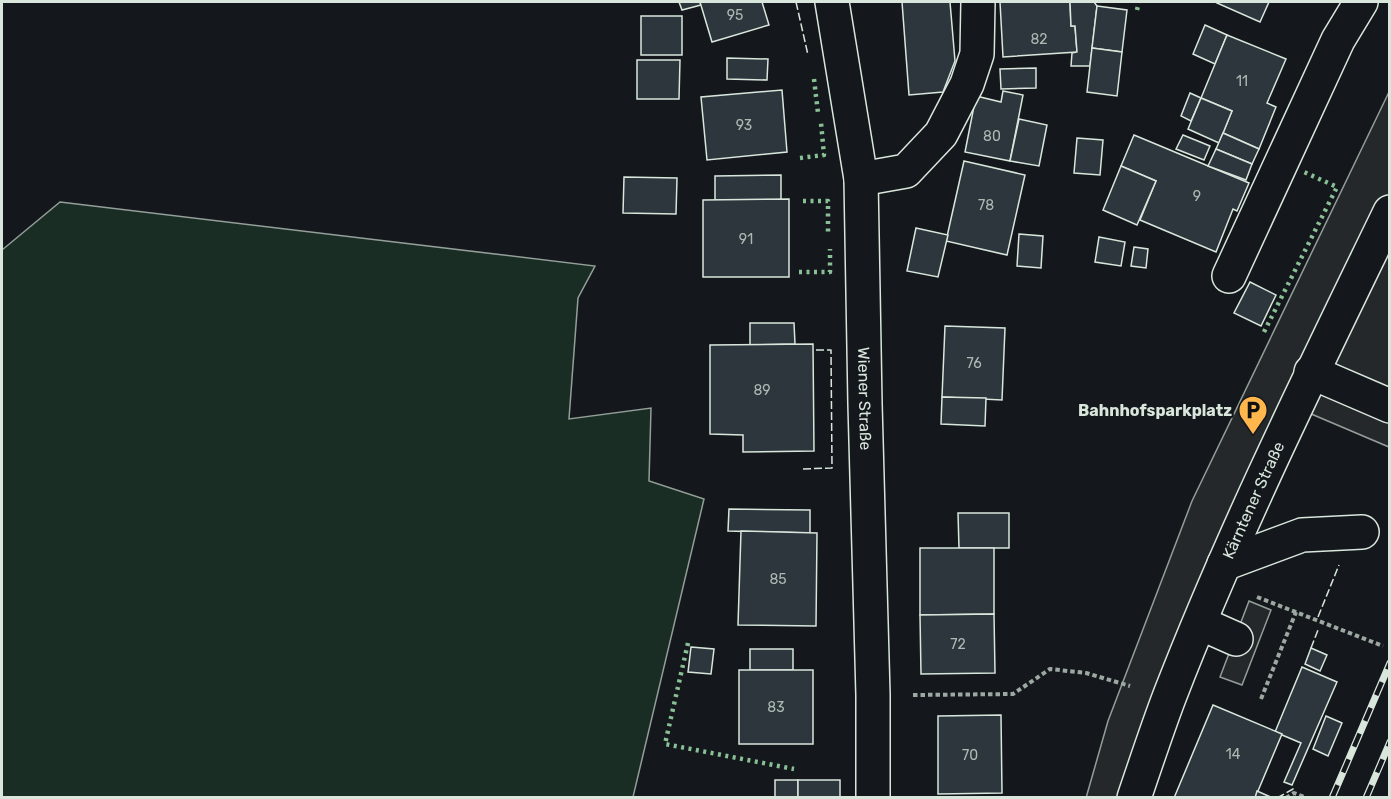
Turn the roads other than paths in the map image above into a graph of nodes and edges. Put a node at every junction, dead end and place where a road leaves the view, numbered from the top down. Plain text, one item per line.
1 (832, 2) edge
2 (978, 2) edge
3 (1361, 2) edge
4 (861, 179) junction
5 (1389, 212) edge
6 (1229, 276) dead end
7 (1311, 372) junction
8 (1389, 406) edge
9 (1362, 532) dead end
10 (1224, 564) junction
11 (1200, 623) junction
12 (1236, 639) dead end
13 (873, 798) edge
14 (1134, 798) edge

1 - 4 street, Wiener Straße
2 - 4 street
3 - 6 street
4 - 13 street, Wiener Straße
5 - 7 street, Kärntener Straße
7 - 8 street
7 - 10 street, Kärntener Straße
9 - 10 street
10 - 11 street, Kärntener Straße
11 - 12 street
11 - 14 street, Kärntener Straße

